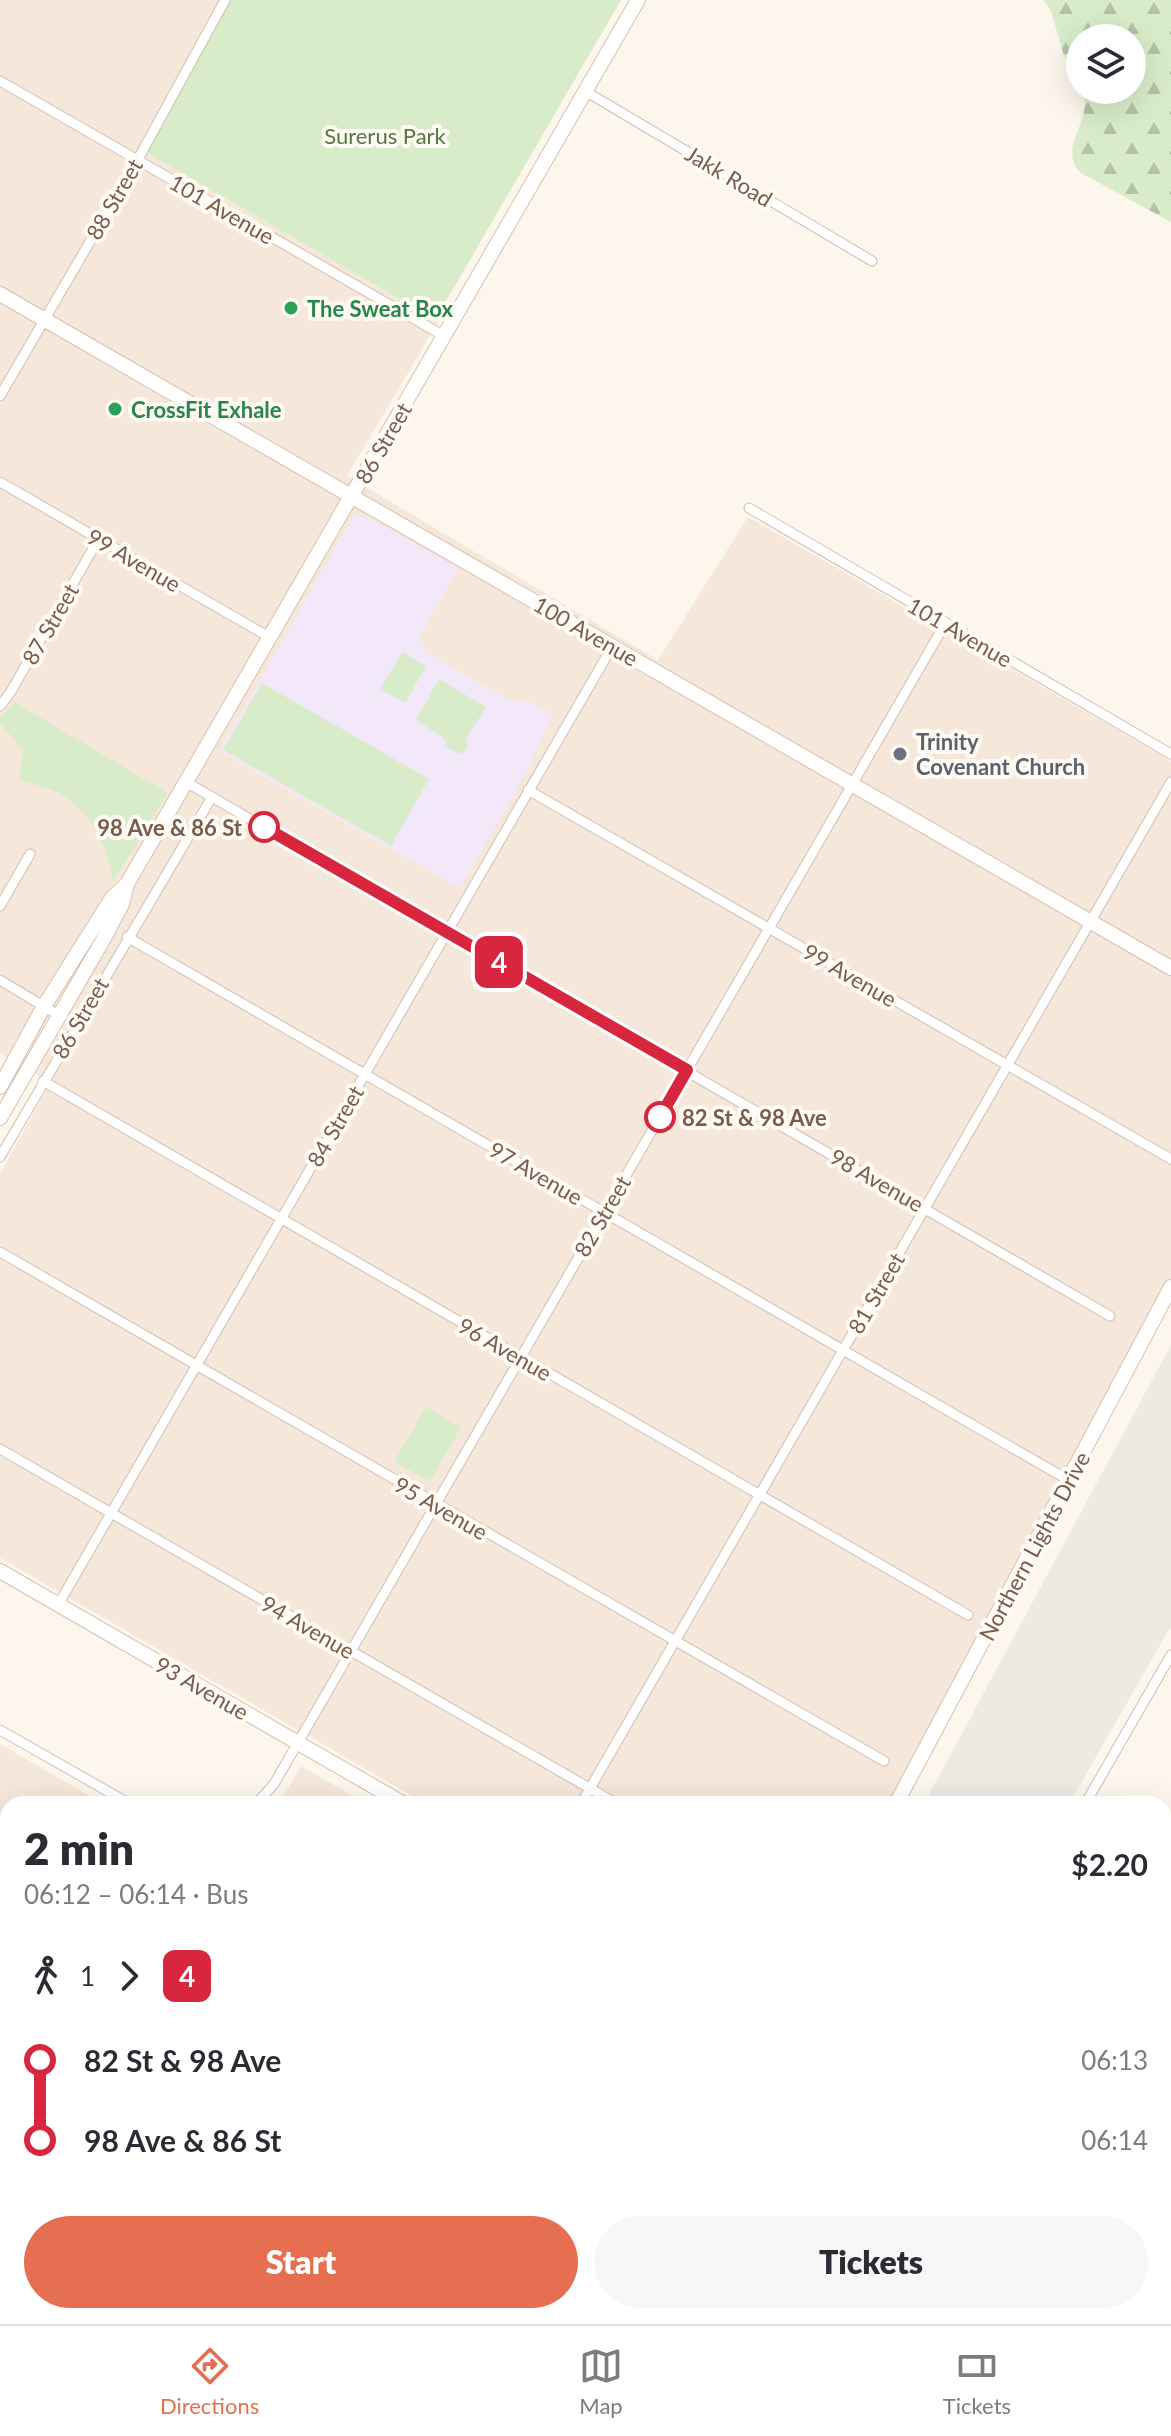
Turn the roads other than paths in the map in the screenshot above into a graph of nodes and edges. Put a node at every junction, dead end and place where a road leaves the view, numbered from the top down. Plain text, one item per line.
1 (225, 0) edge
2 (638, 0) edge
3 (0, 81) edge
4 (585, 91) junction
5 (137, 161) junction
6 (872, 261) dead end
7 (0, 294) edge
8 (44, 320) junction
9 (444, 336) junction
10 (0, 396) edge
11 (0, 482) edge
12 (352, 497) junction
13 (749, 508) dead end
14 (98, 540) junction
15 (945, 624) junction
16 (269, 637) junction
17 (612, 647) junction
18 (0, 706) edge
19 (1171, 754) edge
20 (186, 782) junction
21 (1171, 782) edge
22 (851, 784) junction
23 (528, 790) junction
24 (212, 797) junction
25 (30, 854) dead end
26 (127, 884) junction
27 (0, 906) edge
28 (1090, 922) junction
29 (768, 928) junction
30 (447, 931) junction
31 (127, 937) junction
32 (1171, 968) edge
33 (0, 980) edge
34 (44, 1006) junction
35 (60, 1016) junction
36 (1007, 1066) junction
37 (687, 1070) junction
38 (364, 1074) junction
39 (43, 1081) junction
40 (0, 1087) edge
41 (0, 1118) edge
42 (0, 1157) edge
43 (1171, 1159) edge
44 (925, 1208) junction
45 (605, 1212) junction
46 (282, 1219) junction
47 (0, 1252) edge
48 (1171, 1287) edge
49 (1110, 1316) dead end
50 (843, 1351) junction
51 (520, 1357) junction
52 (196, 1366) junction
53 (0, 1449) edge
54 (1070, 1481) junction
55 (759, 1495) junction
56 (436, 1504) junction
57 (111, 1513) junction
58 (0, 1571) edge
59 (58, 1605) junction
60 (968, 1615) dead end
61 (675, 1642) junction
62 (351, 1651) junction
63 (1171, 1655) edge
64 (0, 1730) edge
65 (298, 1743) junction
66 (884, 1761) dead end
67 (590, 1789) junction
68 (116, 1796) edge
69 (264, 1796) edge
70 (390, 1796) edge
71 (586, 1796) edge
72 (603, 1796) edge
73 (900, 1796) edge
74 (1090, 1796) edge

1 - 5 street, 88 Street
2 - 4 main road, 86 Street
3 - 5 street, 101 Avenue
4 - 6 street, Jakk Road
4 - 9 main road, 86 Street
5 - 8 street, 88 Street
5 - 9 street, 101 Avenue
7 - 8 main road, 100 Avenue
8 - 10 street, 88 Street
8 - 12 main road, 100 Avenue
9 - 12 main road, 86 Street
11 - 14 street, 99 Avenue
12 - 16 main road, 86 Street
12 - 17 main road, 100 Avenue
13 - 15 street, 101 Avenue
14 - 16 street, 99 Avenue
14 - 18 street, 87 Street
15 - 19 street, 101 Avenue
15 - 22 street, 82 Street
16 - 20 main road, 86 Street
17 - 22 main road, 100 Avenue
17 - 23 street, 84 Street
20 - 24 street, 98 Avenue
20 - 26 main road, 86 Street
21 - 28 street, 81 Street
22 - 28 main road, 100 Avenue
22 - 29 street, 82 Street
23 - 29 street, 99 Avenue
23 - 30 street, 84 Street
24 - 30 street, 98 Avenue
24 - 31 street, 86 Street
25 - 27 street
26 - 34 main road, 86 Street
26 - 35 main road, 86 Street
28 - 32 main road, 100 Avenue
28 - 36 street, 81 Street
29 - 36 street, 99 Avenue
29 - 37 street, 82 Street
30 - 37 street, 98 Avenue
30 - 38 street, 84 Street
31 - 38 street, 97 Avenue
31 - 39 street, 86 Street
33 - 34 street
34 - 35 street
34 - 40 main road, 86 Street
35 - 41 main road, 86 Street
36 - 43 street, 99 Avenue
36 - 44 street, 81 Street
37 - 44 street, 98 Avenue
37 - 45 street, 82 Street
38 - 45 street, 97 Avenue
38 - 46 street, 84 Street
39 - 42 street, 86 Street
39 - 46 street, 96 Avenue
44 - 49 street, 98 Avenue
44 - 50 street, 81 Street
45 - 50 street, 97 Avenue
45 - 51 street, 82 Street
46 - 51 street, 96 Avenue
46 - 52 street, 84 Street
47 - 52 street, 95 Avenue
48 - 54 main road, Northern Lights Drive
50 - 54 street, 97 Avenue
50 - 55 street, 81 Street
51 - 55 street, 96 Avenue
51 - 56 street, 82 Street
52 - 56 street, 95 Avenue
52 - 57 street, 84 Street
53 - 57 street, 94 Avenue
54 - 73 main road, Northern Lights Drive
55 - 60 street, 96 Avenue
55 - 61 street, 81 Street
56 - 61 street, 95 Avenue
56 - 62 street, 82 Street
57 - 59 street, 84 Street
57 - 62 street, 94 Avenue
58 - 59 main road, 93 Avenue
59 - 65 main road, 93 Avenue
61 - 66 street, 95 Avenue
61 - 67 street, 81 Street
62 - 65 street, 82 Street
62 - 67 street, 94 Avenue
63 - 74 street
64 - 68 street
65 - 69 street, 82 Street
65 - 70 main road, 93 Avenue
67 - 71 street, 81 Street
67 - 72 street, 94 Avenue

